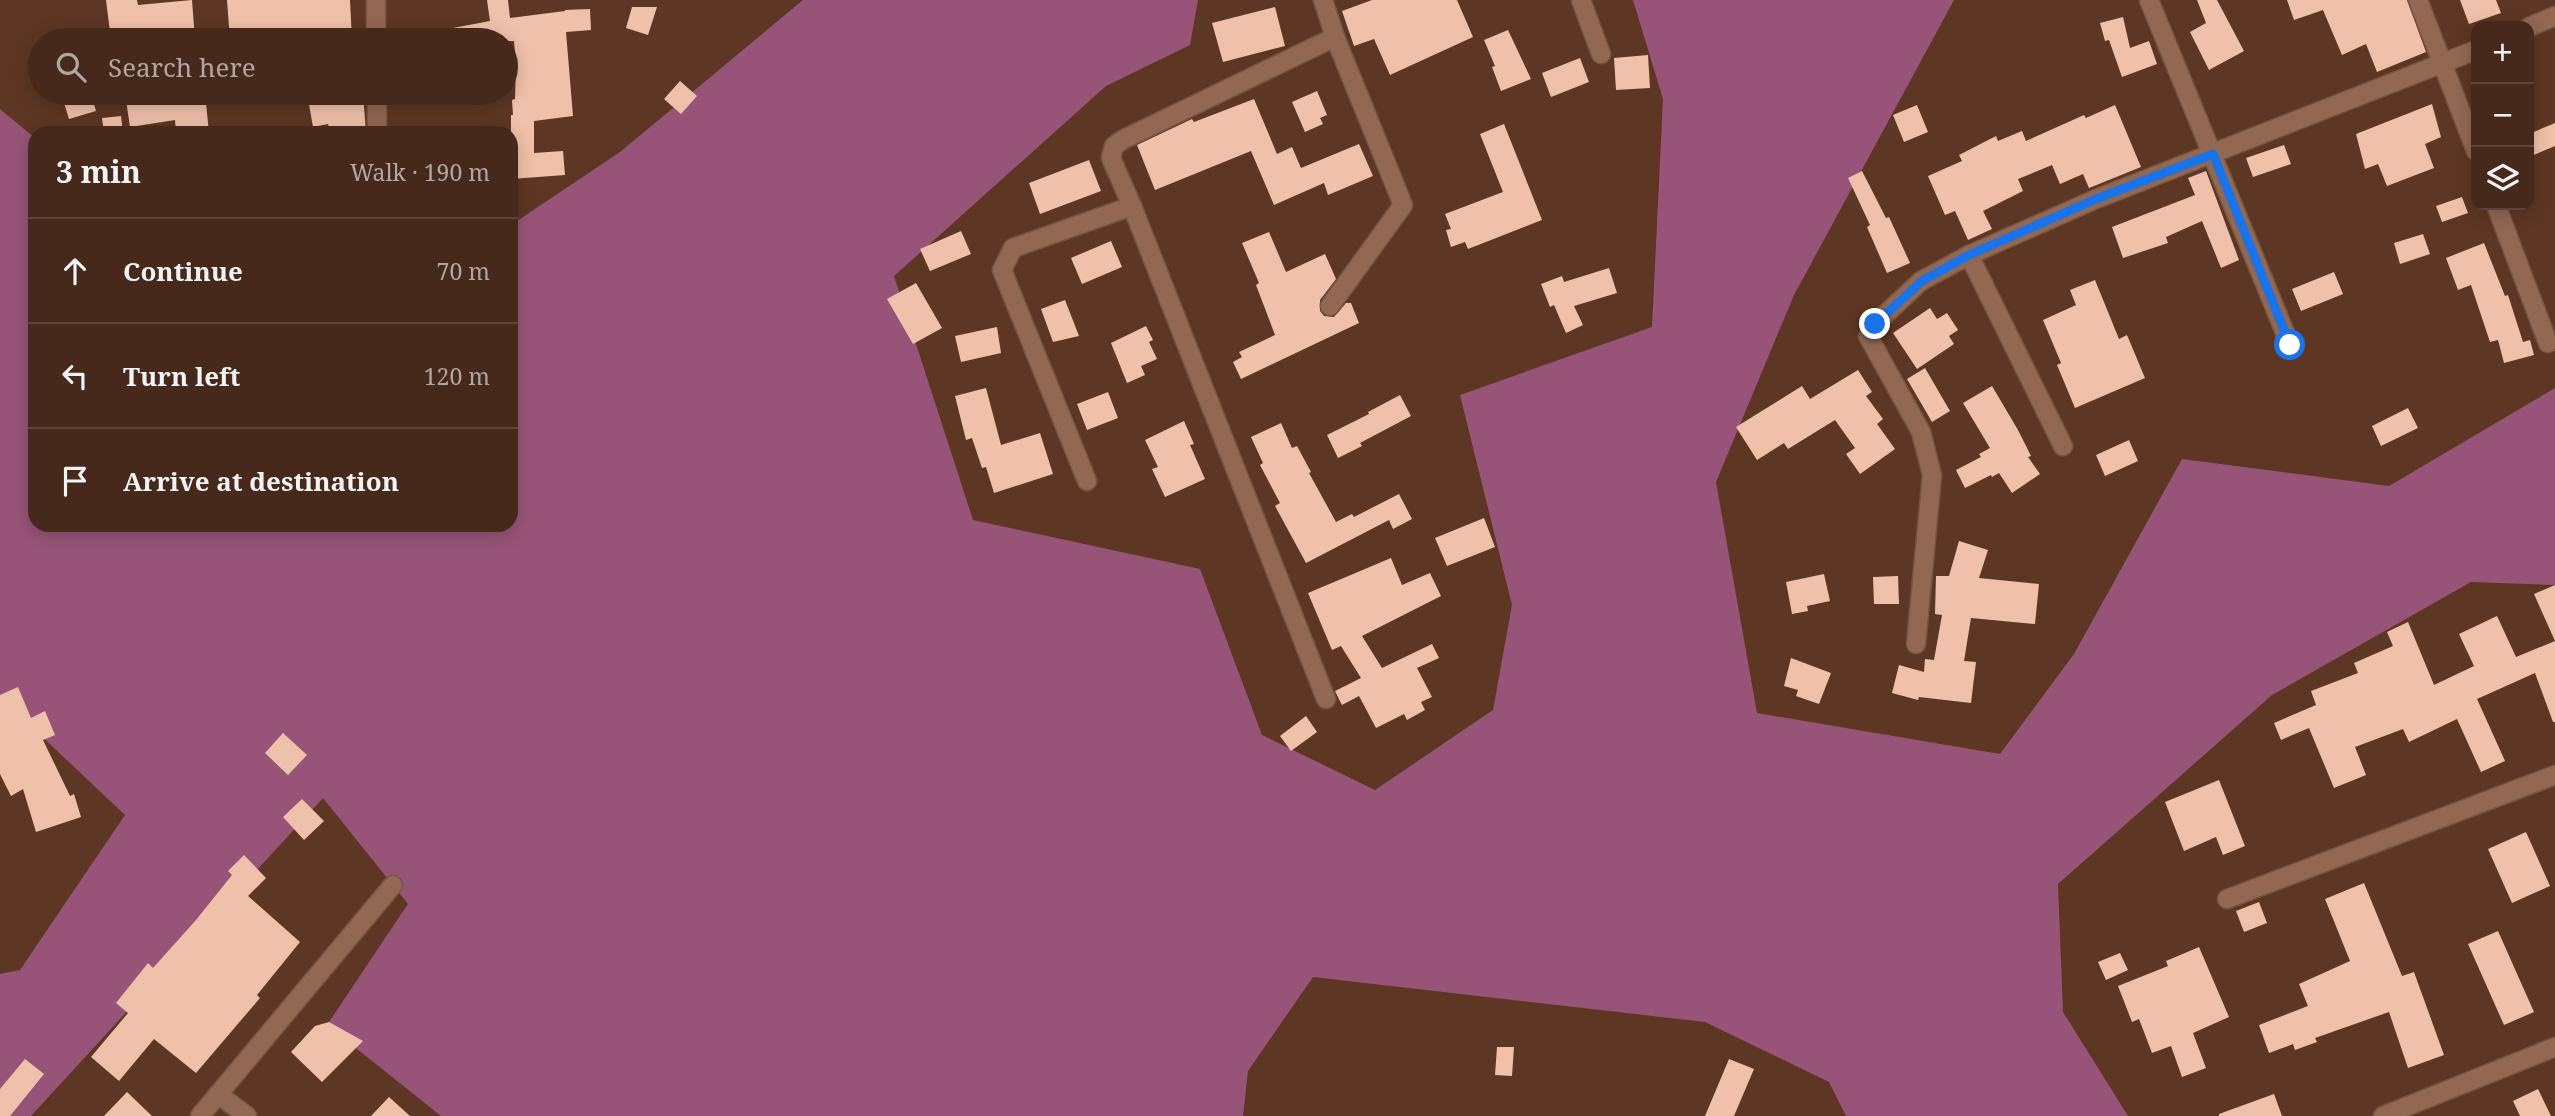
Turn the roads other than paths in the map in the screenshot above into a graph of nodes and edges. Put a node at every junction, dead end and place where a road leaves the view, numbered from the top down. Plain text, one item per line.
1 (376, 0) edge
2 (1323, 0) edge
3 (1581, 0) edge
4 (2149, 0) edge
5 (2418, 0) edge
6 (2555, 16) edge
7 (2534, 25) edge
8 (376, 28) edge
9 (1335, 37) junction
10 (2471, 52) edge
11 (1601, 54) dead end
12 (2443, 64) junction
13 (377, 105) edge
14 (377, 126) edge
15 (2474, 147) edge
16 (2213, 154) junction
17 (1132, 206) junction
18 (2498, 210) edge
19 (1969, 255) junction
20 (1330, 306) dead end
21 (2548, 343) dead end
22 (2290, 345) dead end
23 (2063, 446) dead end
24 (1087, 481) dead end
25 (1916, 643) dead end
26 (1326, 699) dead end
27 (2555, 775) edge
28 (393, 885) dead end
29 (2227, 899) dead end
30 (2555, 1047) edge
31 (218, 1094) junction
32 (200, 1116) edge
33 (247, 1116) edge
34 (2383, 1116) edge

1 - 8 street
2 - 9 street
3 - 11 street
4 - 16 street
5 - 12 street
6 - 7 street
9 - 17 street
9 - 20 street
10 - 12 street
12 - 15 street
12 - 16 street
13 - 14 street
16 - 19 street
16 - 22 street
17 - 24 street
17 - 26 street
18 - 21 street
19 - 23 street
19 - 25 street
27 - 29 street
28 - 31 street
30 - 34 street
31 - 32 street
31 - 33 street

